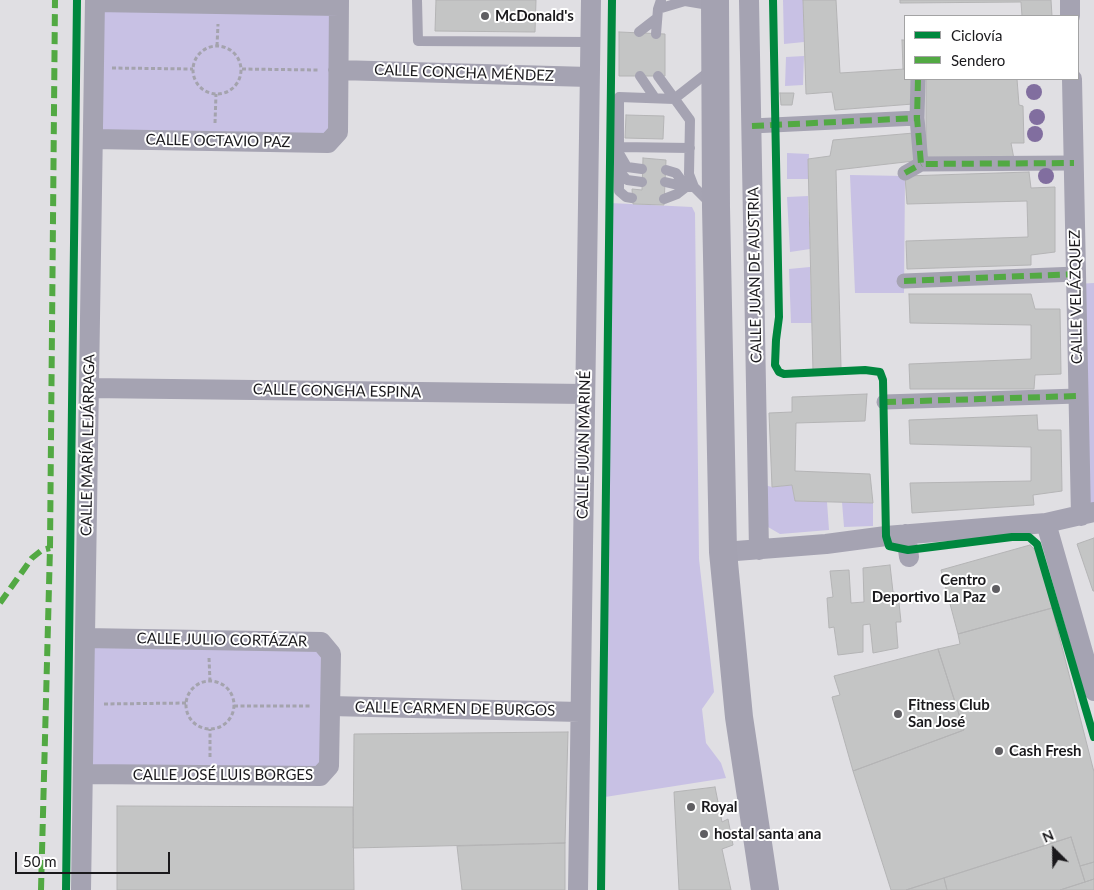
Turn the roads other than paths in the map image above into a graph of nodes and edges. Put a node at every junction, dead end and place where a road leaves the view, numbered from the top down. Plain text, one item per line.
1 (417, 0) edge
2 (591, 0) edge
3 (749, 0) edge
4 (1070, 0) edge
5 (95, 1) edge
6 (339, 3) edge
7 (715, 5) edge
8 (659, 9) edge
9 (1070, 15) edge
10 (639, 32) dead end
11 (656, 34) dead end
12 (590, 42) junction
13 (716, 66) junction
14 (338, 70) junction
15 (640, 76) dead end
16 (658, 76) dead end
17 (590, 77) junction
18 (918, 80) edge
19 (1072, 80) edge
20 (654, 98) junction
21 (674, 98) junction
22 (917, 118) junction
23 (752, 126) junction
24 (93, 139) junction
25 (690, 148) junction
26 (619, 151) junction
27 (1074, 163) junction
28 (920, 164) junction
29 (642, 169) dead end
30 (666, 170) dead end
31 (619, 171) junction
32 (905, 173) dead end
33 (642, 182) dead end
34 (665, 182) dead end
35 (690, 187) junction
36 (632, 198) dead end
37 (664, 198) dead end
38 (716, 207) junction
39 (1076, 274) junction
40 (904, 281) dead end
41 (89, 388) junction
42 (585, 394) junction
43 (1078, 396) junction
44 (884, 402) dead end
45 (1087, 514) edge
46 (1046, 523) junction
47 (906, 534) junction
48 (759, 550) junction
49 (723, 552) junction
50 (909, 557) dead end
51 (85, 638) junction
52 (1094, 691) edge
53 (330, 706) junction
54 (580, 712) junction
55 (82, 774) junction
56 (766, 886) edge
57 (81, 890) edge
58 (578, 890) edge

1 - 12 lane
2 - 12 street, CALLE JUAN MARINÉ
3 - 23 street, CALLE JUAN DE AUSTRIA
4 - 9 street
5 - 6 street
5 - 24 street, CALLE MARÍA LEJÁRRAGA
6 - 14 street
7 - 8 lane
7 - 13 main road
8 - 10 lane
8 - 11 lane
12 - 17 street, CALLE JUAN MARINÉ
13 - 21 lane
13 - 38 main road
14 - 17 street, CALLE CONCHA MÉNDEZ
14 - 24 street, CALLE OCTAVIO PAZ
15 - 20 lane
16 - 21 lane
17 - 42 street, CALLE JUAN MARINÉ
18 - 22 street
19 - 27 street, CALLE VELÁZQUEZ
20 - 21 lane
20 - 26 lane
21 - 25 lane
22 - 23 street
22 - 28 street
23 - 48 street, CALLE JUAN DE AUSTRIA
24 - 41 street, CALLE MARÍA LEJÁRRAGA
25 - 26 lane
25 - 35 lane
26 - 29 lane
26 - 31 lane
27 - 28 street
27 - 39 street, CALLE VELÁZQUEZ
28 - 32 street
30 - 35 lane
31 - 33 lane
31 - 36 lane
34 - 35 lane
35 - 37 lane
35 - 38 lane
38 - 49 main road
39 - 40 street
39 - 43 street, CALLE VELÁZQUEZ
41 - 42 street, CALLE CONCHA ESPINA
41 - 51 street, CALLE MARÍA LEJÁRRAGA
42 - 54 street, CALLE JUAN MARINÉ
43 - 44 street
43 - 45 street, CALLE VELÁZQUEZ
45 - 46 street
46 - 47 street
46 - 52 street
47 - 48 street
47 - 50 street
48 - 49 street
49 - 56 main road
51 - 53 street, CALLE JULIO CORTÁZAR
51 - 55 street, CALLE MARÍA LEJÁRRAGA
53 - 54 street, CALLE CARMEN DE BURGOS
53 - 55 street, CALLE JOSÉ LUIS BORGES
54 - 58 street, CALLE JUAN MARINÉ
55 - 57 street, CALLE MARÍA LEJÁRRAGA

